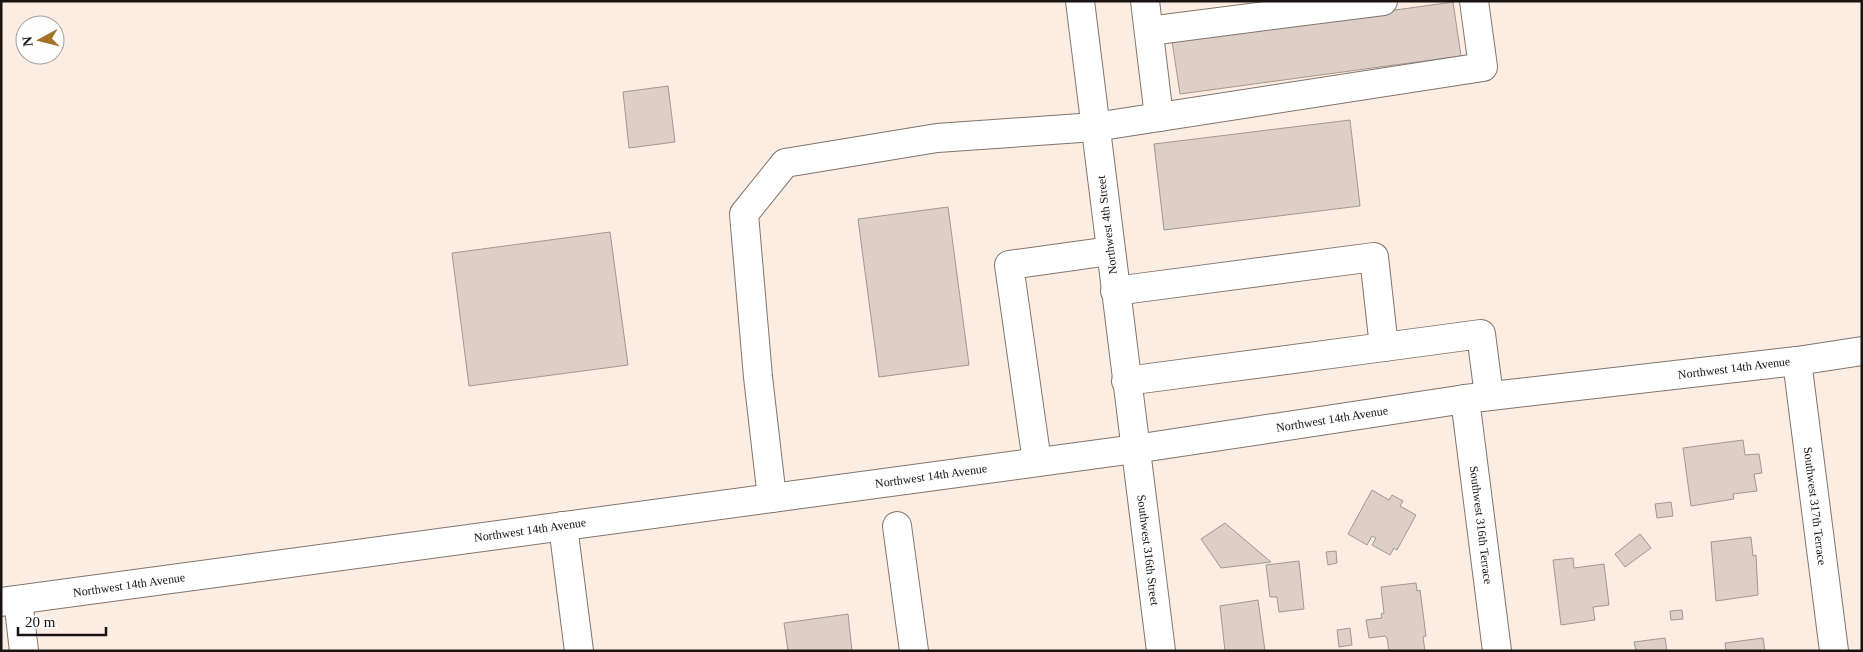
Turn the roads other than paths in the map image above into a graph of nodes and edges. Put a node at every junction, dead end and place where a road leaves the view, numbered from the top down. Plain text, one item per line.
1 (1080, 1) edge
2 (1145, 1) edge
3 (1383, 1) edge
4 (1474, 1) edge
5 (1149, 31) junction
6 (1159, 116) junction
7 (1095, 127) junction
8 (1110, 251) junction
9 (1115, 291) junction
10 (1384, 347) junction
11 (1862, 352) edge
12 (1797, 361) junction
13 (1126, 381) junction
14 (1477, 398) junction
15 (1135, 449) junction
16 (1037, 462) junction
17 (772, 498) junction
18 (563, 526) junction
19 (897, 526) dead end
20 (9, 601) edge
21 (24, 651) edge
22 (579, 651) edge
23 (914, 651) edge
24 (1161, 651) edge
25 (1497, 651) edge
26 (1834, 651) edge

1 - 7 street, Northwest 4th Street
2 - 5 street
3 - 5 street
4 - 6 street
5 - 6 street
6 - 7 street
7 - 8 street, Northwest 4th Street
7 - 17 street
8 - 9 street, Northwest 4th Street
8 - 16 street
9 - 10 street
9 - 13 street, Northwest 4th Street
10 - 13 street
10 - 14 street, Southwest 316th Terrace
11 - 12 street, Northwest 14th Avenue
12 - 14 street, Northwest 14th Avenue
12 - 26 street, Southwest 317th Terrace
13 - 15 street, Northwest 4th Street
14 - 15 street, Northwest 14th Avenue
14 - 25 street, Southwest 316th Terrace
15 - 16 street, Northwest 14th Avenue
15 - 24 street, Southwest 316th Street
16 - 17 street, Northwest 14th Avenue
17 - 18 street, Northwest 14th Avenue
18 - 20 street, Northwest 14th Avenue
18 - 22 street
19 - 23 street
20 - 21 street

